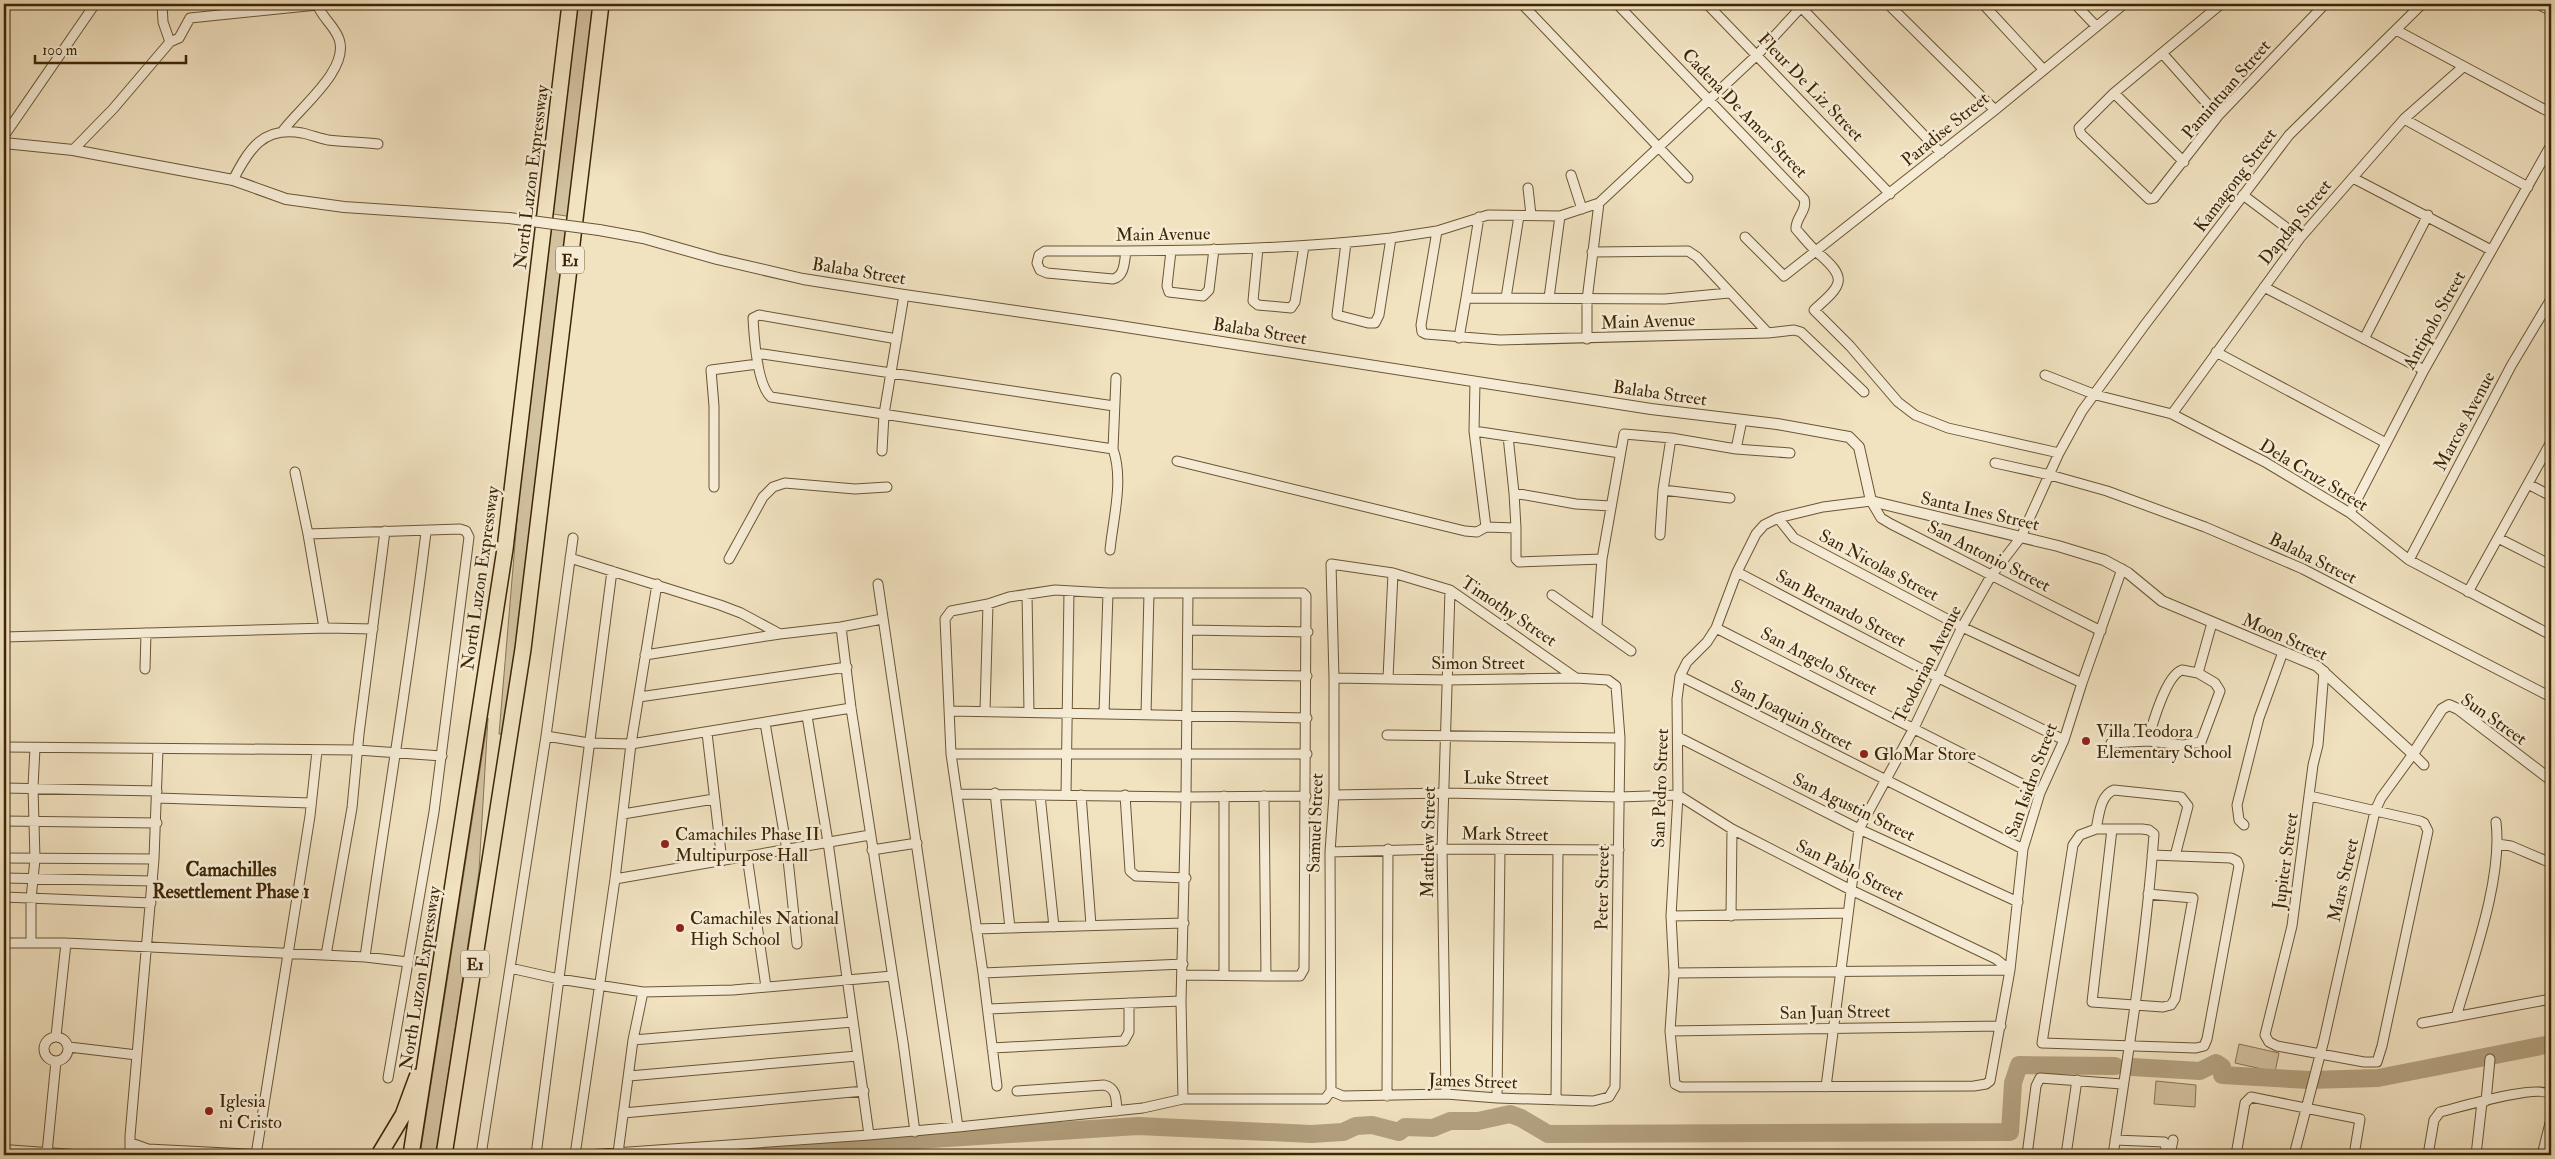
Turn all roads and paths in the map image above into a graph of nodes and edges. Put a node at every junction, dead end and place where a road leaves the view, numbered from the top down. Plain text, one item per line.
1 (95, 4) edge
2 (162, 4) edge
3 (317, 4) edge
4 (570, 4) edge
5 (601, 4) edge
6 (1522, 4) edge
7 (1617, 4) edge
8 (1708, 4) edge
9 (1888, 4) edge
10 (1984, 4) edge
11 (2075, 4) edge
12 (2124, 4) edge
13 (2221, 4) edge
14 (2325, 4) edge
15 (2422, 4) edge
16 (2538, 4) edge
17 (1801, 5) edge
18 (2551, 11) edge
19 (2096, 26) junction
20 (2396, 30) junction
21 (170, 42) junction
22 (2162, 53) junction
23 (1757, 55) junction
24 (2463, 67) junction
25 (2043, 69) junction
26 (2114, 93) junction
27 (1710, 99) junction
28 (1995, 110) junction
29 (2551, 112) edge
30 (2218, 116) junction
31 (2404, 120) junction
32 (282, 132) junction
33 (4, 136) edge
34 (4, 143) edge
35 (378, 144) dead end
36 (2551, 145) edge
37 (1658, 146) junction
38 (73, 150) junction
39 (1941, 153) junction
40 (2184, 162) junction
41 (1571, 175) dead end
42 (1688, 178) dead end
43 (2353, 178) junction
44 (233, 180) junction
45 (2528, 187) junction
46 (1528, 188) dead end
47 (1890, 194) junction
48 (2243, 195) junction
49 (1599, 203) junction
50 (1582, 209) junction
51 (1532, 215) junction
52 (2428, 215) junction
53 (1519, 216) junction
54 (1560, 216) junction
55 (1479, 217) junction
56 (1437, 231) junction
57 (1744, 237) dead end
58 (1391, 238) junction
59 (2300, 238) junction
60 (1346, 243) junction
61 (1304, 246) junction
62 (1258, 248) junction
63 (1214, 249) junction
64 (2491, 250) junction
65 (1171, 251) junction
66 (1126, 252) junction
67 (1592, 252) junction
68 (1816, 252) junction
69 (2264, 287) junction
70 (1729, 292) junction
71 (904, 296) junction
72 (1466, 298) junction
73 (1506, 298) junction
74 (1549, 298) junction
75 (2551, 299) edge
76 (1586, 300) junction
77 (1768, 333) junction
78 (1459, 338) junction
79 (897, 339) junction
80 (1587, 339) junction
81 (2364, 339) junction
82 (2216, 352) junction
83 (756, 354) junction
84 (758, 364) junction
85 (2424, 370) junction
86 (892, 373) junction
87 (2045, 375) dead end
88 (1116, 378) dead end
89 (1475, 382) junction
90 (1864, 392) dead end
91 (2096, 394) junction
92 (1114, 406) junction
93 (884, 414) junction
94 (2172, 414) junction
95 (1742, 420) junction
96 (1474, 430) junction
97 (1508, 436) junction
98 (1671, 438) junction
99 (2551, 442) edge
100 (2386, 443) junction
101 (1113, 449) junction
102 (1736, 449) junction
103 (882, 451) dead end
104 (1620, 453) junction
105 (1790, 453) dead end
106 (2059, 453) junction
107 (1177, 461) dead end
108 (1995, 463) dead end
109 (295, 472) dead end
110 (2050, 474) junction
111 (2528, 484) junction
112 (714, 487) dead end
113 (887, 487) dead end
114 (1664, 490) junction
115 (1514, 493) junction
116 (2551, 496) edge
117 (1730, 498) dead end
118 (1871, 502) junction
119 (1611, 506) junction
120 (2350, 513) junction
121 (1778, 518) junction
122 (1486, 527) junction
123 (1516, 528) junction
124 (385, 532) junction
125 (426, 532) junction
126 (308, 534) junction
127 (1660, 535) dead end
128 (2022, 537) junction
129 (573, 538) dead end
130 (2498, 538) junction
131 (1110, 550) dead end
132 (570, 558) junction
133 (729, 559) dead end
134 (1602, 559) junction
135 (2409, 560) junction
136 (1331, 564) joint
137 (2551, 565) edge
138 (2122, 569) junction
139 (612, 571) junction
140 (1737, 572) junction
141 (1393, 573) junction
142 (1991, 576) junction
143 (657, 584) junction
144 (878, 584) dead end
145 (1450, 590) junction
146 (1069, 592) junction
147 (2468, 592) junction
148 (1108, 593) junction
149 (1149, 593) junction
150 (1027, 594) junction
151 (1188, 594) junction
152 (1552, 595) dead end
153 (2162, 602) joint
154 (988, 604) junction
155 (882, 619) junction
156 (2212, 622) junction
157 (1597, 625) junction
158 (842, 627) junction
159 (1962, 627) junction
160 (324, 628) junction
161 (373, 628) junction
162 (1716, 628) junction
163 (1188, 630) junction
164 (2101, 631) junction
165 (146, 632) junction
166 (1308, 632) junction
167 (780, 634) junction
168 (2551, 635) edge
169 (4, 637) edge
170 (1631, 651) dead end
171 (2283, 652) junction
172 (645, 655) junction
173 (847, 667) junction
174 (145, 669) dead end
175 (2324, 671) junction
176 (2198, 673) junction
177 (1188, 674) junction
178 (1307, 676) junction
179 (1680, 676) junction
180 (1334, 678) junction
181 (1388, 678) junction
182 (1576, 678) junction
183 (1937, 678) junction
184 (1447, 680) junction
185 (2082, 683) junction
186 (1617, 690) joint
187 (639, 697) junction
188 (2551, 697) edge
189 (851, 708) junction
190 (2442, 708) joint
191 (949, 711) junction
192 (985, 711) junction
193 (1029, 712) junction
194 (1067, 713) junction
195 (1104, 713) junction
196 (1146, 714) junction
197 (807, 716) junction
198 (1187, 716) junction
199 (1307, 718) junction
200 (765, 723) junction
201 (1914, 728) junction
202 (707, 733) junction
203 (546, 736) junction
204 (1387, 736) dead end
205 (1446, 736) junction
206 (1678, 736) junction
207 (1620, 738) junction
208 (2064, 740) junction
209 (2148, 741) junction
210 (589, 743) junction
211 (2111, 743) dead end
212 (631, 744) junction
213 (4, 747) edge
214 (35, 748) junction
215 (158, 748) junction
216 (357, 750) junction
217 (317, 751) junction
218 (397, 752) junction
219 (1067, 752) junction
220 (951, 754) junction
221 (1307, 754) junction
222 (2413, 754) junction
223 (1186, 755) junction
224 (442, 756) junction
225 (2424, 765) dead end
226 (2551, 780) edge
227 (1884, 781) junction
228 (33, 787) junction
229 (4, 788) edge
230 (1445, 793) junction
231 (157, 794) junction
232 (957, 794) junction
233 (995, 794) junction
234 (2040, 794) junction
235 (1066, 795) junction
236 (1080, 795) junction
237 (1125, 795) junction
238 (1678, 795) junction
239 (1040, 796) junction
240 (1224, 796) junction
241 (1264, 796) junction
242 (1306, 796) junction
243 (1334, 796) junction
244 (2310, 796) junction
245 (1186, 797) junction
246 (1619, 797) junction
247 (714, 799) junction
248 (311, 803) junction
249 (2375, 811) junction
250 (623, 814) junction
251 (4, 821) edge
252 (36, 821) junction
253 (2496, 822) dead end
254 (157, 823) junction
255 (2244, 825) dead end
256 (1732, 829) junction
257 (1859, 829) junction
258 (2096, 829) junction
259 (2112, 829) junction
260 (870, 834) junction
261 (828, 842) junction
262 (917, 843) junction
263 (2498, 844) junction
264 (1388, 849) junction
265 (1442, 849) junction
266 (2024, 849) junction
267 (787, 850) junction
268 (872, 850) junction
269 (1500, 850) junction
270 (1619, 850) junction
271 (1558, 851) junction
272 (1330, 852) junction
273 (2152, 854) junction
274 (747, 856) junction
275 (2175, 856) junction
276 (4, 858) edge
277 (35, 858) junction
278 (154, 859) junction
279 (722, 861) junction
280 (2551, 863) edge
281 (4, 878) edge
282 (1186, 878) junction
283 (34, 879) junction
284 (615, 879) junction
285 (153, 881) junction
286 (1851, 890) junction
287 (2148, 894) junction
288 (4, 897) edge
289 (31, 899) junction
290 (2018, 902) junction
291 (151, 903) junction
292 (1847, 913) junction
293 (1671, 916) junction
294 (1731, 916) junction
295 (1184, 924) junction
296 (1091, 926) junction
297 (1054, 927) junction
298 (1010, 928) junction
299 (976, 929) junction
300 (4, 943) edge
301 (31, 943) junction
302 (66, 943) junction
303 (797, 944) dead end
304 (148, 948) junction
305 (286, 955) junction
306 (326, 956) junction
307 (365, 957) junction
308 (408, 962) junction
309 (1183, 964) junction
310 (510, 968) junction
311 (2010, 970) junction
312 (1840, 971) junction
313 (984, 973) junction
314 (1674, 973) junction
315 (1183, 975) junction
316 (1224, 975) junction
317 (892, 976) junction
318 (1266, 976) junction
319 (559, 979) junction
320 (847, 981) junction
321 (600, 984) junction
322 (766, 987) junction
323 (643, 992) junction
324 (2551, 999) edge
325 (1182, 1001) junction
326 (1129, 1003) junction
327 (2134, 1007) junction
328 (988, 1009) junction
329 (2456, 1017) junction
330 (853, 1022) junction
331 (2422, 1023) dead end
332 (2001, 1026) junction
333 (1832, 1028) junction
334 (1670, 1031) junction
335 (56, 1036) junction
336 (430, 1040) junction
337 (633, 1040) junction
338 (2129, 1046) junction
339 (69, 1047) junction
340 (992, 1048) junction
341 (2320, 1054) junction
342 (138, 1055) junction
343 (857, 1056) junction
344 (2490, 1059) dead end
345 (56, 1061) junction
346 (628, 1076) junction
347 (388, 1078) dead end
348 (2077, 1080) junction
349 (2122, 1084) junction
350 (997, 1086) dead end
351 (1331, 1087) junction
352 (1615, 1087) joint
353 (1826, 1088) junction
354 (864, 1091) junction
355 (1017, 1091) dead end
356 (1446, 1094) junction
357 (2550, 1095) edge
358 (1387, 1096) junction
359 (1497, 1098) junction
360 (1183, 1099) junction
361 (1556, 1100) junction
362 (2484, 1101) junction
363 (2305, 1108) junction
364 (1116, 1111) junction
365 (623, 1113) junction
366 (2551, 1119) edge
367 (958, 1127) junction
368 (915, 1132) junction
369 (869, 1135) junction
370 (2115, 1140) junction
371 (2172, 1140) dead end
372 (131, 1143) junction
373 (4, 1150) edge
374 (47, 1152) junction
375 (618, 1153) junction
376 (62, 1155) edge
377 (74, 1155) edge
378 (130, 1155) edge
379 (256, 1155) edge
380 (265, 1155) edge
381 (378, 1155) edge
382 (411, 1155) edge
383 (444, 1155) edge
384 (481, 1155) edge
385 (536, 1155) edge
386 (575, 1155) edge
387 (586, 1155) edge
388 (2027, 1155) edge
389 (2066, 1155) edge
390 (2113, 1155) edge
391 (2165, 1155) edge
392 (2170, 1155) edge
393 (2236, 1155) edge
394 (2294, 1155) edge
395 (2354, 1155) edge
396 (2428, 1155) edge
397 (2476, 1155) edge
398 (2542, 1155) edge

1 - 33 street
2 - 21 street
3 - 21 street
3 - 32 street
4 - 336 highway, North Luzon Expressway / E1
5 - 383 highway, E1
6 - 37 street
7 - 27 street, Cadena De Amor Street
8 - 23 street, Fleur De Liz Street
9 - 28 street
10 - 25 street
11 - 19 street
12 - 19 street, Paradise Street
13 - 22 street
14 - 30 street, Pamintuan Street
15 - 20 street, Kamagong Street
16 - 18 street
17 - 23 street, Main Avenue
17 - 39 street
19 - 25 street, Paradise Street
20 - 24 street
20 - 48 street, Kamagong Street
21 - 38 street
22 - 26 street
22 - 30 street
23 - 27 street, Main Avenue
23 - 47 street, Fleur De Liz Street
24 - 29 street
24 - 31 street, Dapdap Street
25 - 28 street, Paradise Street
26 - 40 street
26 - 40 street, Pamintuan Street
27 - 37 street, Main Avenue
27 - 68 street, Cadena De Amor Street
28 - 39 street, Paradise Street
30 - 40 street, Pamintuan Street
31 - 43 street, Dapdap Street
31 - 45 street
32 - 35 street
32 - 44 street
34 - 38 street, Balaba Street
36 - 45 street, Antipolo Street
37 - 42 street
37 - 49 street, Main Avenue
38 - 44 street, Balaba Street
39 - 47 street, Paradise Street
41 - 50 street
43 - 52 street
43 - 59 street, Dapdap Street
44 - 71 street, Balaba Street, bridge
45 - 64 street, Antipolo Street
46 - 51 street
47 - 68 street, Paradise Street
48 - 59 street
48 - 91 street, Kamagong Street
49 - 50 street, Main Avenue
49 - 67 street
50 - 54 street, Main Avenue
51 - 53 street, Main Avenue
51 - 54 street, Main Avenue
52 - 64 street
52 - 81 street
53 - 55 street, Main Avenue
53 - 73 street
54 - 74 street
55 - 56 street, Main Avenue
55 - 72 street
56 - 58 street, Main Avenue
56 - 78 street, Main Avenue
57 - 68 street, Paradise Street
58 - 60 street, Main Avenue
58 - 60 street
59 - 69 street, Dapdap Street
60 - 61 street, Main Avenue
61 - 62 street, Main Avenue
61 - 62 street
62 - 63 street, Main Avenue
63 - 65 street, Main Avenue
63 - 65 street
64 - 85 street, Antipolo Street
65 - 66 street, Main Avenue
66 - 66 street, Main Avenue
67 - 70 street
67 - 76 street
68 - 106 street
69 - 81 street
69 - 82 street, Dapdap Street
70 - 76 street
70 - 77 street
71 - 79 street
71 - 89 street, Balaba Street
72 - 73 street
72 - 78 street
73 - 74 street
74 - 76 street
75 - 135 street, Marcos Avenue
76 - 80 street
77 - 80 street, Main Avenue
77 - 90 street, Main Avenue
78 - 80 street, Main Avenue
79 - 83 street
79 - 86 street
81 - 85 street
82 - 94 street, Dapdap Street
82 - 100 street
83 - 84 street
83 - 86 street
84 - 93 street
84 - 112 street
85 - 100 street, Antipolo Street
86 - 92 street
86 - 93 street
87 - 91 street, Dela Cruz Street
88 - 92 street
89 - 95 street, Balaba Street
89 - 96 street
91 - 94 street, Dela Cruz Street
91 - 106 street, Teodorian Avenue
92 - 101 street
93 - 101 street
93 - 103 street
94 - 120 street, Dela Cruz Street
95 - 102 street
95 - 118 street, Balaba Street
96 - 97 street
96 - 122 street
97 - 104 street
97 - 115 street
98 - 102 street
98 - 104 street
98 - 114 street
99 - 111 street
100 - 120 street, Antipolo Street
101 - 131 street
102 - 105 street
104 - 119 street
106 - 110 street, Teodorian Avenue
107 - 122 street
108 - 110 street, Balaba Street
109 - 126 street
110 - 128 street, Teodorian Avenue
110 - 188 street, Balaba Street
111 - 116 street
111 - 130 street
113 - 133 street
114 - 117 street
114 - 127 street
115 - 119 street
115 - 123 street
118 - 121 street, Santa Ines Street
118 - 128 street, Santa Ines Street
118 - 142 street, San Antonio Street
119 - 134 street
120 - 135 street, Dela Cruz Street
121 - 140 street, San Pedro Street
121 - 159 street, San Nicolas Street
122 - 123 street
123 - 134 street
124 - 125 street
124 - 126 street
124 - 161 street
125 - 218 street
125 - 224 street
126 - 160 street
128 - 138 street, Santa Ines Street
128 - 142 street, Teodorian Avenue
129 - 132 street
130 - 137 street
130 - 147 street
132 - 139 street
132 - 203 street
134 - 157 street
135 - 147 street, Dela Cruz Street
136 - 141 street, Timothy Street
136 - 180 street, Samuel Street
138 - 153 street, Santa Ines Street
138 - 164 street, San Isidro Street
139 - 143 street
139 - 210 street
140 - 162 street, San Pedro Street
140 - 183 street, San Bernardo Street
141 - 145 street, Timothy Street
141 - 181 street
142 - 159 street, Teodorian Avenue
142 - 164 street, San Antonio Street
143 - 167 street
143 - 172 street
144 - 155 street
145 - 182 street, Timothy Street
145 - 184 street, Matthew Street
146 - 148 street
146 - 150 street
146 - 194 street
147 - 168 street, Dela Cruz Street
148 - 149 street
148 - 195 street
149 - 151 street
149 - 196 street
150 - 154 street
150 - 193 street
151 - 163 street
151 - 166 street
152 - 157 street
153 - 156 street, Moon Street
154 - 191 street
154 - 192 street
155 - 158 street
155 - 262 street
156 - 171 street, Moon Street
156 - 176 street
157 - 170 street
158 - 167 street
158 - 173 street
159 - 183 street, Teodorian Avenue
159 - 185 street, San Nicolas Street
160 - 161 street
160 - 165 street
161 - 216 street
162 - 179 street, San Pedro Street
162 - 201 street, San Angelo Street
163 - 166 street
163 - 177 street
164 - 185 street, San Isidro Street
165 - 169 street
165 - 174 street
166 - 178 street
167 - 172 street
171 - 175 street, Moon Street
171 - 255 street
172 - 187 street
173 - 187 street
173 - 189 street
175 - 222 street, Moon Street
175 - 244 street, Jupiter Street
176 - 209 street
176 - 209 street
177 - 178 street
177 - 198 street
178 - 199 street
179 - 206 street, San Pedro Street
179 - 227 street, San Joaquin Street
180 - 181 street, Simon Street
180 - 243 street, Samuel Street
181 - 184 street, Simon Street
182 - 184 street, Simon Street
182 - 186 street, Simon Street
183 - 201 street, Teodorian Avenue
183 - 208 street, San Bernardo Street
184 - 205 street, Matthew Street
185 - 208 street, San Isidro Street
186 - 207 street, Peter Street
187 - 212 street
189 - 197 street
189 - 260 street
190 - 222 street, Mars Street
190 - 226 street, Sun Street
191 - 192 street
191 - 220 street
192 - 193 street
193 - 194 street
194 - 195 street
194 - 219 street
195 - 196 street
196 - 198 street
197 - 200 street
197 - 261 street
198 - 199 street
198 - 223 street
199 - 221 street
200 - 202 street
200 - 267 street
201 - 227 street, Teodorian Avenue
201 - 234 street, San Angelo Street
202 - 212 street
202 - 247 street
203 - 210 street
203 - 310 street
204 - 205 street
205 - 207 street
205 - 230 street, Matthew Street
206 - 238 street, San Pedro Street
206 - 257 street, San Agustin Street
207 - 246 street, Peter Street
208 - 234 street, San Isidro Street
209 - 211 street
210 - 212 street
210 - 319 street
212 - 250 street
213 - 214 street
214 - 215 street
214 - 228 street
215 - 217 street
215 - 231 street
216 - 217 street
216 - 218 street
216 - 306 street
217 - 248 street
218 - 224 street
218 - 307 street
219 - 220 street
219 - 223 street
219 - 235 street
220 - 232 street
221 - 223 street
221 - 242 street
222 - 225 street, Moon Street
222 - 249 street, Mars Street
223 - 245 street
224 - 308 street
227 - 257 street, Teodorian Avenue
227 - 266 street, San Joaquin Street
228 - 229 street
228 - 231 street
228 - 252 street
230 - 243 street, Luke Street
230 - 246 street, Luke Street
230 - 265 street, Matthew Street
231 - 248 street
231 - 254 street
232 - 233 street
232 - 299 street
233 - 239 street
233 - 298 street
234 - 266 street, San Isidro Street
235 - 236 street
235 - 239 street
236 - 237 street
236 - 296 street
237 - 245 street
237 - 282 street
238 - 246 street, Luke Street
238 - 256 street, San Pablo Street
238 - 293 street, San Pedro Street
239 - 297 street
240 - 241 street
240 - 245 street
240 - 316 street
241 - 242 street
241 - 318 street
242 - 318 street
243 - 272 street, Samuel Street
244 - 249 street
244 - 341 street, Jupiter Street
245 - 282 street
246 - 270 street, Peter Street
247 - 250 street
247 - 279 street
248 - 305 street
249 - 341 street, Mars Street
249 - 341 street
250 - 284 street
251 - 252 street
252 - 254 street
252 - 277 street
253 - 263 street
254 - 278 street
256 - 286 street, San Pablo Street
256 - 294 street
257 - 286 street, Teodorian Avenue
257 - 290 street, San Agustin Street
258 - 259 street
258 - 275 street
258 - 338 street
259 - 273 street
259 - 327 street
260 - 261 street
260 - 268 street
261 - 267 street
261 - 320 street
262 - 268 street
262 - 367 street
263 - 280 street
263 - 329 street
264 - 265 street, Mark Street
264 - 272 street, Mark Street
264 - 358 street
265 - 269 street, Mark Street
265 - 356 street, Matthew Street
266 - 290 street, San Isidro Street
267 - 274 street
267 - 303 street
268 - 317 street
269 - 271 street, Mark Street
269 - 359 street
270 - 271 street, Mark Street
270 - 352 street, Peter Street
271 - 361 street
272 - 351 street, Samuel Street
273 - 275 street
273 - 287 street
274 - 279 street
274 - 322 street
275 - 338 street
276 - 277 street
277 - 278 street
277 - 283 street
278 - 285 street
279 - 284 street
281 - 283 street
282 - 295 street
283 - 285 street
283 - 289 street
284 - 321 street
285 - 291 street
286 - 292 street, Teodorian Avenue
286 - 311 street, San Pablo Street
287 - 327 street
287 - 327 street
288 - 289 street
289 - 291 street
289 - 301 street
290 - 311 street, San Isidro Street
291 - 304 street
292 - 294 street
292 - 312 street, Teodorian Avenue
293 - 294 street
293 - 314 street, San Pedro Street
295 - 296 street
295 - 309 street
296 - 297 street
297 - 298 street
298 - 299 street
299 - 313 street
300 - 301 street
301 - 302 street
302 - 304 street
302 - 335 street
304 - 305 street
304 - 342 street
305 - 306 street
305 - 379 street
306 - 307 street
307 - 308 street
308 - 347 street
309 - 313 street
309 - 315 street
310 - 319 street
310 - 384 street
311 - 312 street
311 - 332 street, San Isidro Street
312 - 314 street
312 - 333 street, Teodorian Avenue
313 - 328 street
314 - 334 street, San Pedro Street
315 - 316 street
315 - 325 street
316 - 318 street
317 - 320 street
317 - 368 street
319 - 321 street
319 - 385 street
320 - 322 street
320 - 330 street
321 - 323 street
321 - 386 street
322 - 323 street
323 - 337 street
324 - 329 street
325 - 326 street
325 - 360 street
326 - 328 street
326 - 340 street
327 - 338 street
328 - 340 street
329 - 331 street
330 - 337 street
330 - 343 street
332 - 333 street, San Juan Street
332 - 353 street, San Isidro Street
333 - 334 street, San Juan Street
333 - 353 street, Teodorian Avenue
334 - 353 street, San Pedro Street
335 - 339 street
335 - 345 street
336 - 381 highway, E1
336 - 382 highway, North Luzon Expressway / E1
337 - 346 street
338 - 349 street
339 - 342 street
339 - 345 street
340 - 350 street
341 - 363 street, Mars Street
342 - 372 street
343 - 346 street
343 - 354 street
344 - 362 street
345 - 374 street
346 - 365 street
348 - 349 street
348 - 388 street
348 - 389 street
349 - 370 street
351 - 358 street, James Street
351 - 360 street
352 - 361 street, James Street
354 - 365 street
354 - 369 street
355 - 364 street
356 - 358 street, James Street
356 - 359 street, James Street
357 - 362 street
359 - 361 street, James Street
360 - 364 street
362 - 396 street
362 - 397 street
363 - 393 street
363 - 394 street, Mars Street
363 - 395 street
364 - 367 street
365 - 375 street
366 - 398 street
367 - 368 street
368 - 369 street
369 - 375 street
370 - 390 street
370 - 391 street
371 - 392 street
372 - 378 street
372 - 379 street
373 - 374 street
374 - 376 street
375 - 387 street
376 - 377 street
379 - 380 street

